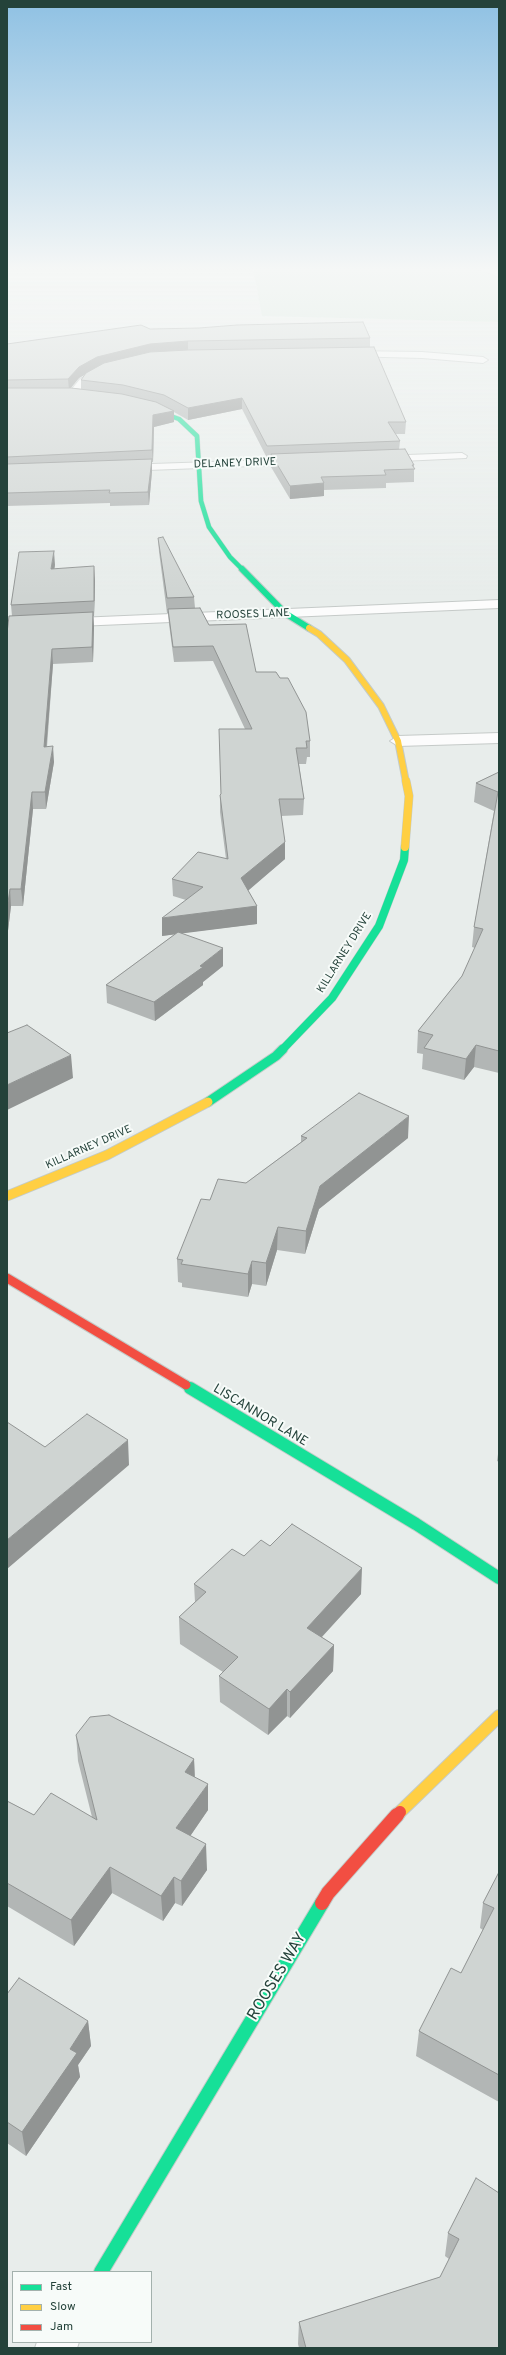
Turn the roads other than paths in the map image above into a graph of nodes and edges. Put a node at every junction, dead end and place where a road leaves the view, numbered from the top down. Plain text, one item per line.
1 (89, 378) edge
2 (59, 395) edge
3 (72, 395) junction
4 (86, 397) edge
5 (138, 405) edge
6 (462, 456) dead end
7 (367, 460) edge
8 (311, 462) edge
9 (199, 466) junction
10 (107, 469) edge
11 (499, 604) edge
12 (286, 613) junction
13 (7, 625) edge
14 (499, 738) edge
15 (398, 741) junction
16 (7, 1196) edge
17 (7, 1278) edge
18 (499, 1578) edge
19 (499, 1716) edge
20 (102, 2271) edge

1 - 3 street
2 - 3 street
3 - 4 street
5 - 9 street, KILLARNEY DRIVE
6 - 7 street
8 - 9 street, DELANEY DRIVE
9 - 10 street, DELANEY DRIVE
9 - 12 street, KILLARNEY DRIVE
11 - 12 street, ROOSES LANE
12 - 13 street, ROOSES LANE
12 - 15 street, KILLARNEY DRIVE
14 - 15 street
15 - 16 street, KILLARNEY DRIVE
17 - 18 street, LISCANNOR LANE
19 - 20 street, ROOSES WAY

